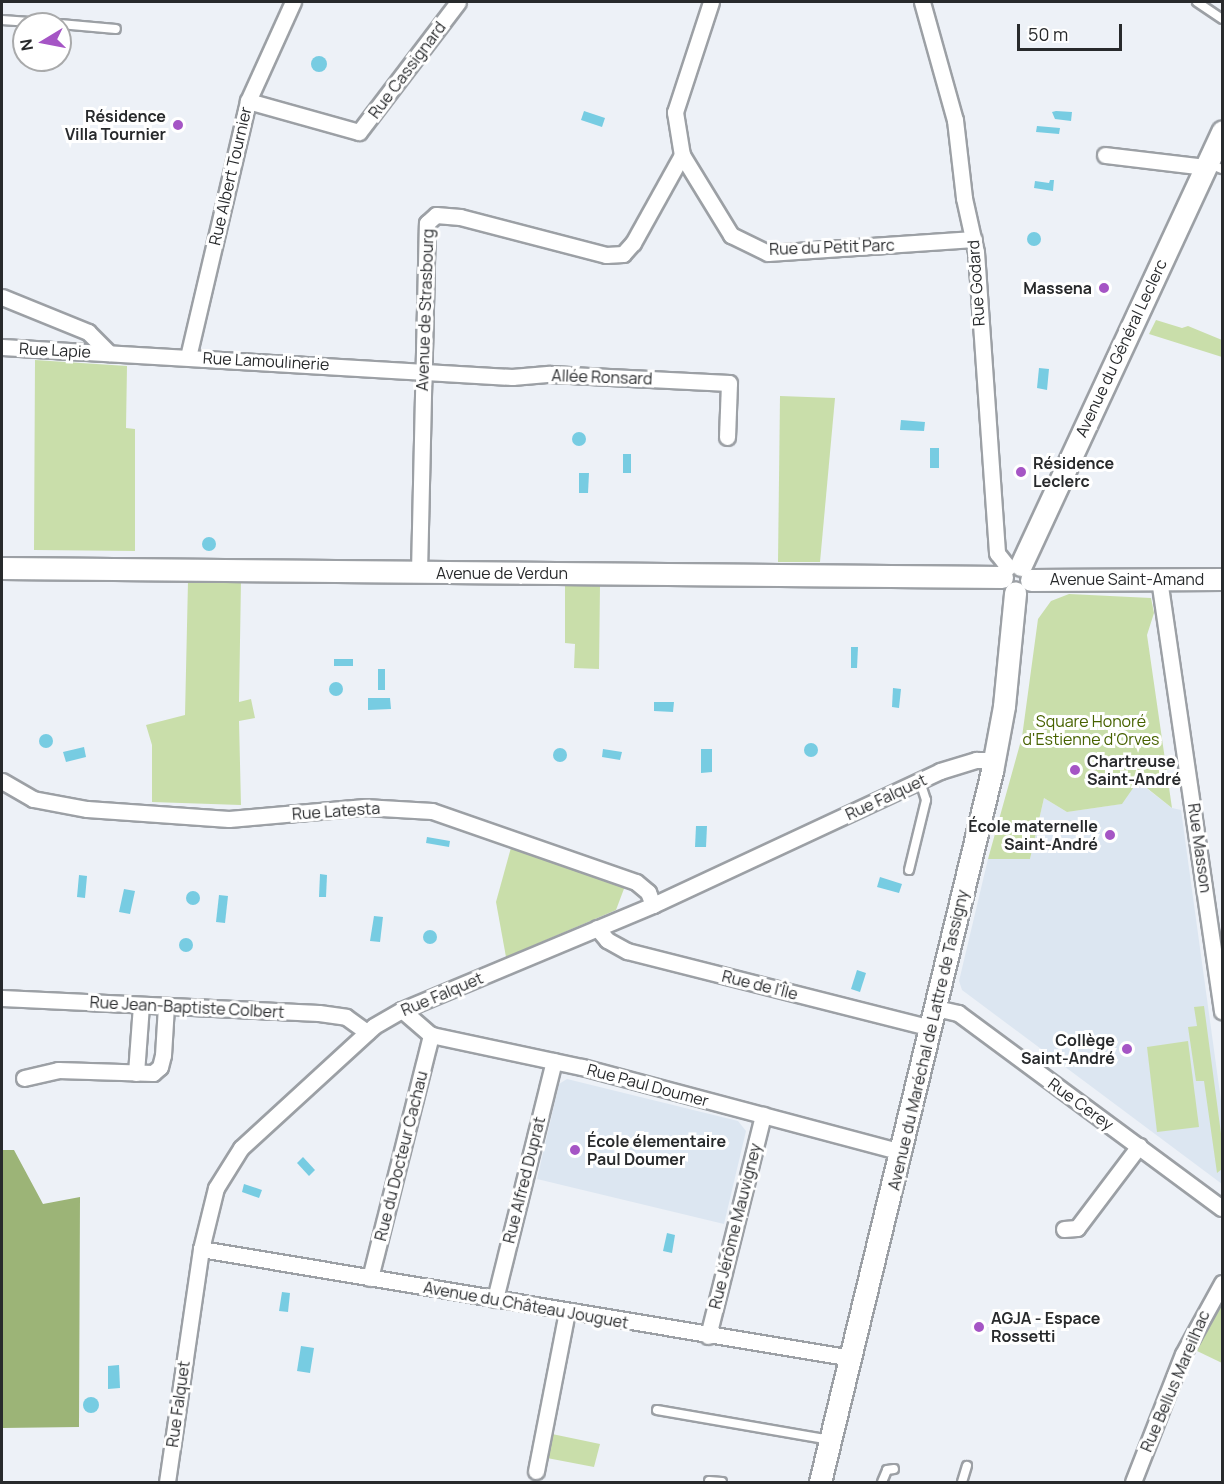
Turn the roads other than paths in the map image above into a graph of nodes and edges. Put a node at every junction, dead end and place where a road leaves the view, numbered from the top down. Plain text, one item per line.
1 (293, 2) edge
2 (458, 2) edge
3 (711, 2) edge
4 (922, 2) edge
5 (1197, 2) edge
6 (1222, 19) edge
7 (72, 25) edge
8 (116, 29) dead end
9 (248, 101) junction
10 (1222, 131) edge
11 (682, 155) junction
12 (1105, 155) dead end
13 (1212, 167) edge
14 (974, 239) junction
15 (2, 297) edge
16 (2, 347) edge
17 (109, 353) junction
18 (188, 357) junction
19 (422, 370) junction
20 (727, 437) dead end
21 (2, 568) edge
22 (419, 572) junction
23 (1015, 576) junction
24 (1159, 579) junction
25 (1222, 579) edge
26 (994, 760) junction
27 (2, 781) edge
28 (920, 781) junction
29 (909, 870) dead end
30 (653, 905) junction
31 (597, 928) junction
32 (2, 998) edge
33 (141, 1005) junction
34 (166, 1006) junction
35 (402, 1010) junction
36 (1222, 1011) edge
37 (933, 1018) junction
38 (367, 1032) junction
39 (431, 1035) junction
40 (554, 1061) junction
41 (136, 1073) junction
42 (24, 1078) dead end
43 (763, 1115) junction
44 (1140, 1146) junction
45 (901, 1152) junction
46 (1222, 1208) edge
47 (1064, 1229) dead end
48 (201, 1249) junction
49 (370, 1278) junction
50 (1222, 1283) edge
51 (495, 1299) junction
52 (567, 1311) junction
53 (708, 1336) junction
54 (852, 1358) junction
55 (657, 1410) dead end
56 (831, 1440) junction
57 (967, 1466) dead end
58 (894, 1469) dead end
59 (536, 1471) dead end
60 (709, 1481) dead end
61 (167, 1482) edge
62 (722, 1482) edge
63 (820, 1482) edge
64 (882, 1482) edge
65 (962, 1482) edge
66 (1133, 1482) edge

1 - 9 street, Rue Albert Tournier
2 - 9 street, Rue Cassignard
3 - 11 street, Rue du Petit Parc
4 - 14 street, Rue Godard
5 - 6 lane
7 - 8 lane
9 - 18 street, Rue Albert Tournier
10 - 13 main road, Avenue du Général Leclerc
11 - 14 street, Rue du Petit Parc
11 - 19 street, Avenue de Strasbourg
12 - 13 street
13 - 23 main road, Avenue du Général Leclerc
14 - 23 street, Rue Godard
15 - 17 street
16 - 17 street, Rue Lapie
17 - 18 street, Rue Lamoulinerie
18 - 19 street, Rue Lamoulinerie
19 - 20 street, Allée Ronsard
19 - 22 street, Avenue de Strasbourg
21 - 22 main road, Avenue de Verdun
22 - 23 main road, Avenue de Verdun
23 - 24 main road, Avenue Saint-Amand
23 - 26 main road, Avenue du Maréchal de Lattre de Tassigny
24 - 25 main road, Avenue Saint-Amand
24 - 36 street, Rue Masson
26 - 28 street, Rue Falquet
26 - 37 main road, Avenue du Maréchal de Lattre de Tassigny
27 - 30 street, Rue Latesta
28 - 29 lane
28 - 30 street, Rue Falquet
30 - 31 street, Rue Falquet
31 - 35 street, Rue Falquet
31 - 37 street, Rue de l'Île
32 - 33 street, Rue Jean-Baptiste Colbert
33 - 34 street, Rue Jean-Baptiste Colbert
33 - 41 street
34 - 38 street, Rue Jean-Baptiste Colbert
34 - 41 street
35 - 38 street, Rue Falquet
35 - 39 street, Rue Paul Doumer
37 - 44 street, Rue Cerey
37 - 45 main road, Avenue du Maréchal de Lattre de Tassigny
38 - 48 street, Rue Falquet
39 - 40 street, Rue Paul Doumer
39 - 49 street, Rue du Docteur Cachau
40 - 43 street, Rue Paul Doumer
40 - 51 street, Rue Alfred Duprat
41 - 42 street
43 - 45 street, Rue Paul Doumer
43 - 53 street, Rue Jérôme Mauvigney
44 - 46 street, Rue Cerey
44 - 47 street
45 - 54 main road, Avenue du Maréchal de Lattre de Tassigny
48 - 49 street, Avenue du Château Jouguet
48 - 61 street, Rue Falquet
49 - 51 street, Avenue du Château Jouguet
50 - 66 street, Rue Bellus Mareilhac
51 - 52 street, Avenue du Château Jouguet
52 - 53 street, Avenue du Château Jouguet
52 - 59 street
53 - 54 street, Avenue du Château Jouguet
54 - 56 main road, Avenue du Maréchal de Lattre de Tassigny
55 - 56 lane
56 - 63 main road, Avenue du Maréchal de Lattre de Tassigny
57 - 65 lane
58 - 64 lane
60 - 62 lane

